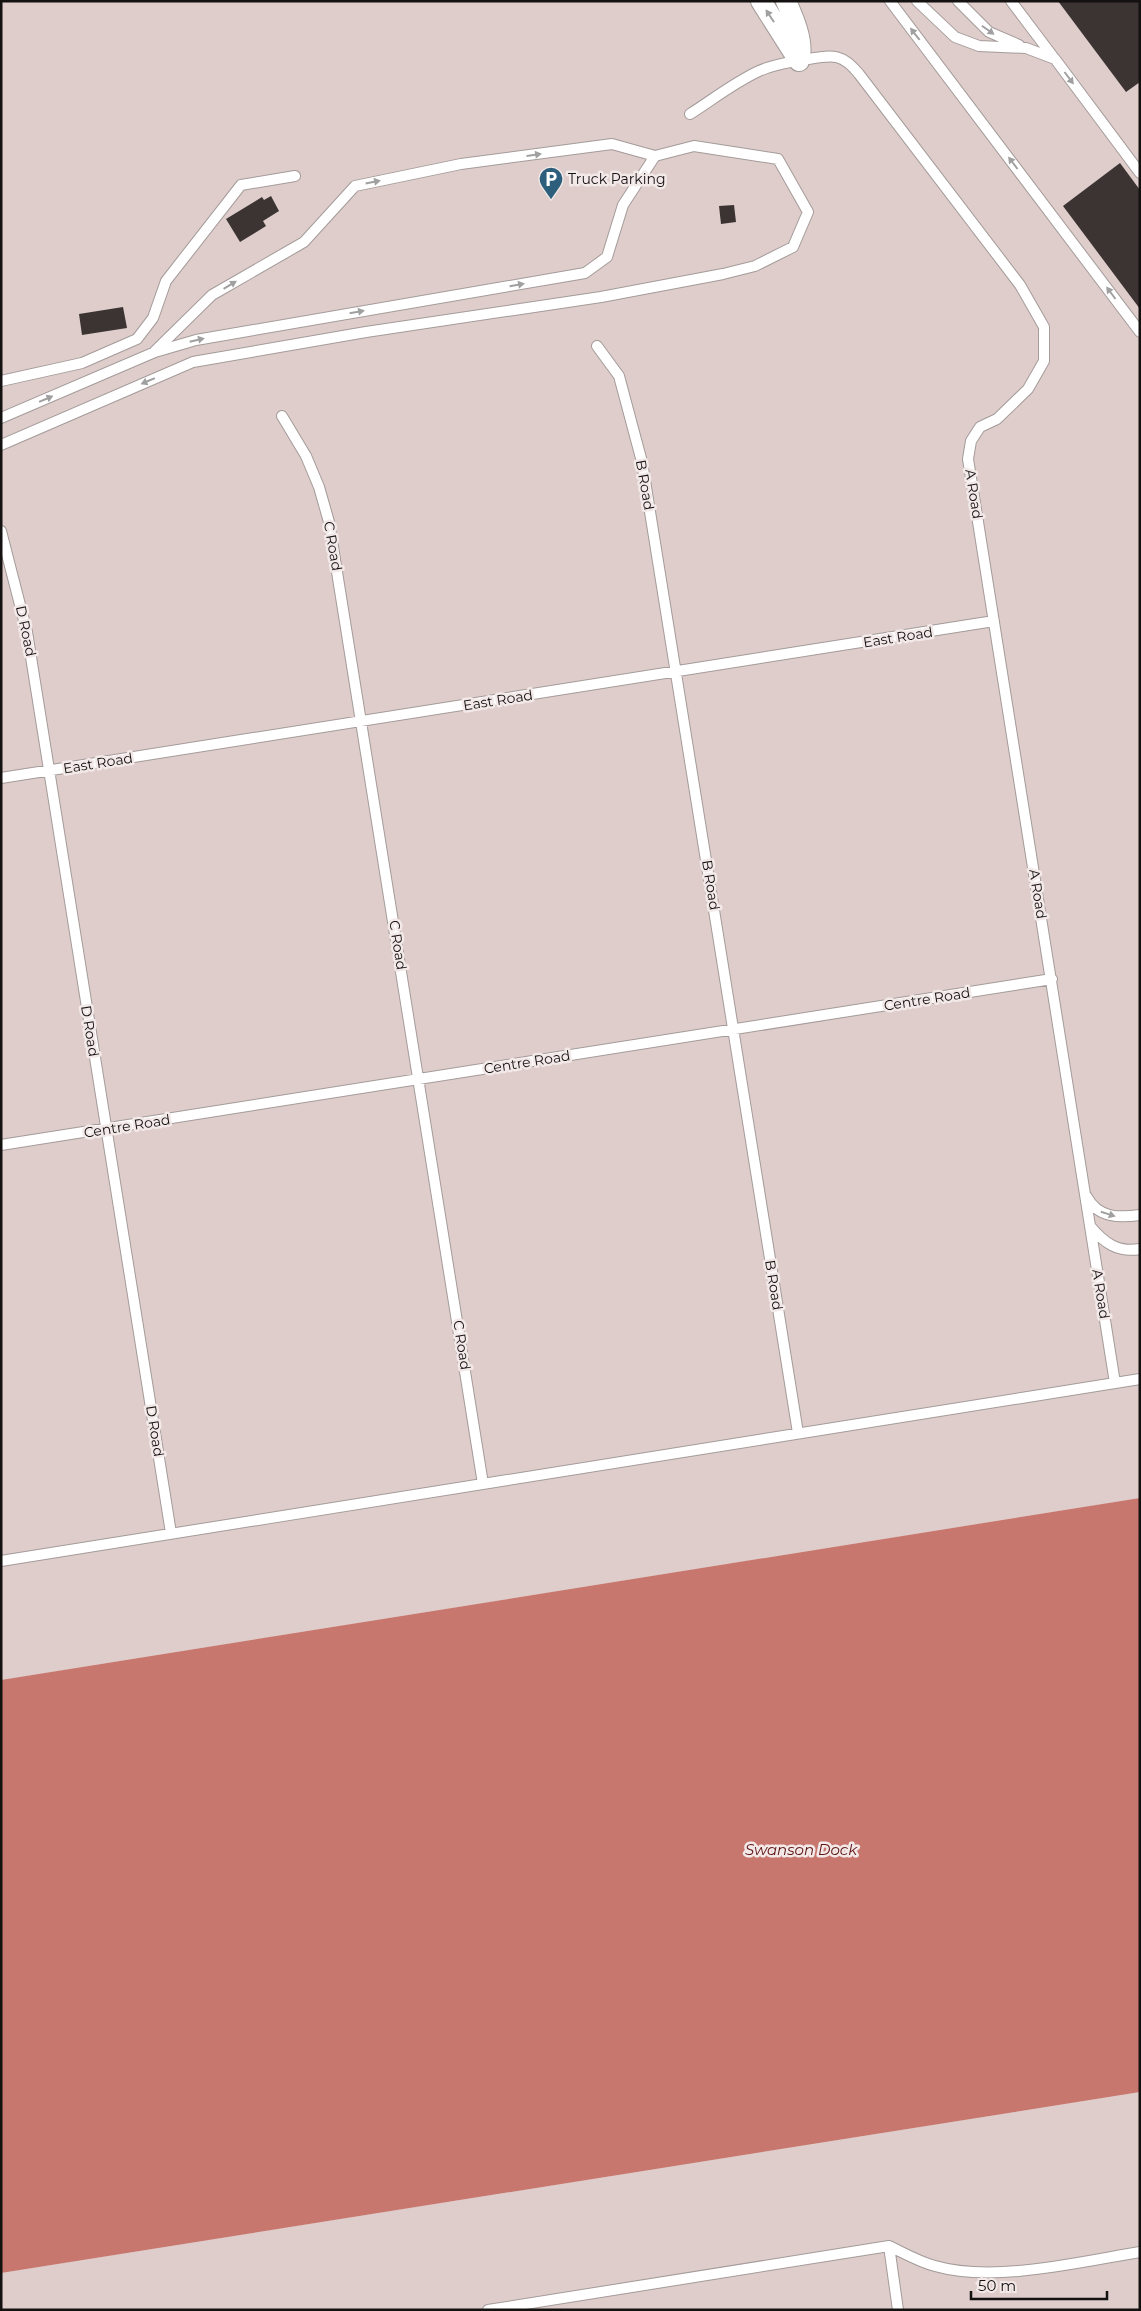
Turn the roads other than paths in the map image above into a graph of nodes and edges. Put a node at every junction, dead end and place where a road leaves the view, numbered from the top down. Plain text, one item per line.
1 (761, 1) edge
2 (786, 1) edge
3 (890, 1) edge
4 (917, 1) edge
5 (958, 1) edge
6 (1011, 1) edge
7 (1026, 48) junction
8 (1055, 60) junction
9 (799, 61) junction
10 (690, 114) dead end
11 (655, 156) junction
12 (1140, 173) edge
13 (295, 176) dead end
14 (1140, 332) edge
15 (597, 346) dead end
16 (155, 352) junction
17 (1, 381) edge
18 (282, 416) dead end
19 (1, 418) edge
20 (1, 445) edge
21 (1, 531) edge
22 (994, 621) junction
23 (676, 672) junction
24 (362, 721) junction
25 (49, 771) junction
26 (1, 778) edge
27 (1052, 979) junction
28 (734, 1029) junction
29 (420, 1079) junction
30 (106, 1129) junction
31 (1, 1145) edge
32 (1085, 1194) junction
33 (1140, 1215) edge
34 (1090, 1226) junction
35 (1140, 1249) edge
36 (1140, 1379) edge
37 (1115, 1383) junction
38 (798, 1433) junction
39 (483, 1484) junction
40 (171, 1533) junction
41 (1, 1561) edge
42 (889, 2246) junction
43 (1140, 2252) edge
44 (546, 2305) edge
45 (488, 2310) edge
46 (898, 2310) edge

9 -> 1 street
2 - 9 street
14 -> 3 lane
4 - 7 lane
5 -> 7 lane
6 - 8 lane
7 - 8 lane
8 -> 12 lane
9 - 10 lane, A Road
9 - 22 lane, A Road
16 -> 11 lane
16 -> 11 lane
11 -> 20 lane
13 - 17 lane
15 - 23 lane, B Road
19 -> 16 lane
18 - 24 lane, C Road
21 - 25 lane, D Road
22 - 23 lane, East Road
22 - 27 lane, A Road
23 - 24 lane, East Road
23 - 28 lane, B Road
24 - 25 lane, East Road
24 - 29 lane, C Road
25 - 26 lane, East Road
25 - 30 lane, D Road
27 - 28 lane, Centre Road
27 - 32 lane, A Road
28 - 29 lane, Centre Road
28 - 38 lane, B Road
29 - 30 lane, Centre Road
29 - 39 lane, C Road
30 - 31 lane, Centre Road
30 - 40 lane, D Road
32 -> 33 lane
32 - 34 lane, A Road
34 - 35 lane
34 - 37 lane, A Road
36 - 37 lane
37 - 38 lane
38 - 39 lane
39 - 40 lane
40 - 41 lane
42 - 43 lane
42 - 44 lane
42 - 46 lane
44 - 45 lane

